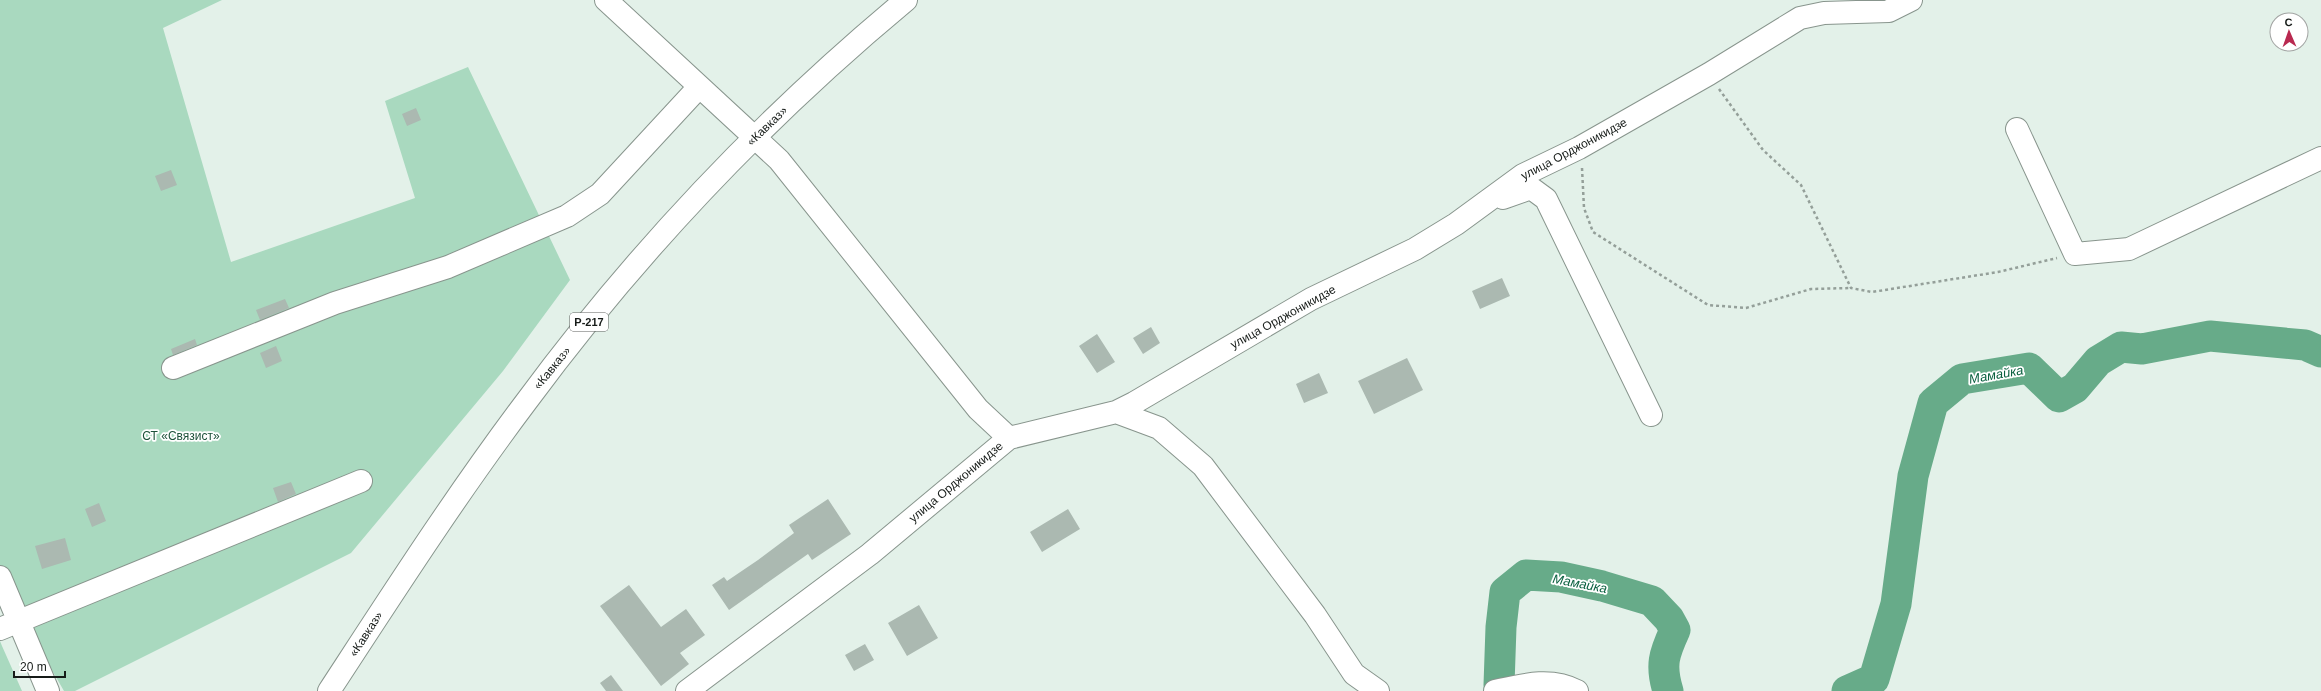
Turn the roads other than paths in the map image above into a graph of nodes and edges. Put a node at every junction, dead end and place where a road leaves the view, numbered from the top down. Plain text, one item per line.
1 (606, 0) edge
2 (906, 0) edge
3 (1911, 0) edge
4 (699, 87) junction
5 (2017, 129) dead end
6 (754, 138) junction
7 (2321, 158) edge
8 (1484, 203) junction
9 (173, 368) dead end
10 (1116, 412) junction
11 (1651, 415) dead end
12 (1009, 438) junction
13 (361, 481) dead end
14 (0, 577) edge
15 (9, 625) edge
16 (48, 691) edge
17 (329, 691) edge
18 (687, 691) edge
19 (1378, 691) edge
20 (1495, 691) edge
21 (1576, 691) edge

1 - 4 main road
2 - 6 main road, «Кавказ» / Р-217
3 - 8 main road, улица Орджоникидзе
4 - 6 main road
4 - 9 main road
5 - 7 main road
6 - 12 main road
6 - 17 main road, «Кавказ» / Р-217
8 - 10 main road, улица Орджоникидзе
8 - 11 main road
10 - 12 main road, улица Орджоникидзе
10 - 19 main road
12 - 18 main road, улица Орджоникидзе
13 - 15 main road
14 - 15 main road
15 - 16 main road
20 - 21 main road

